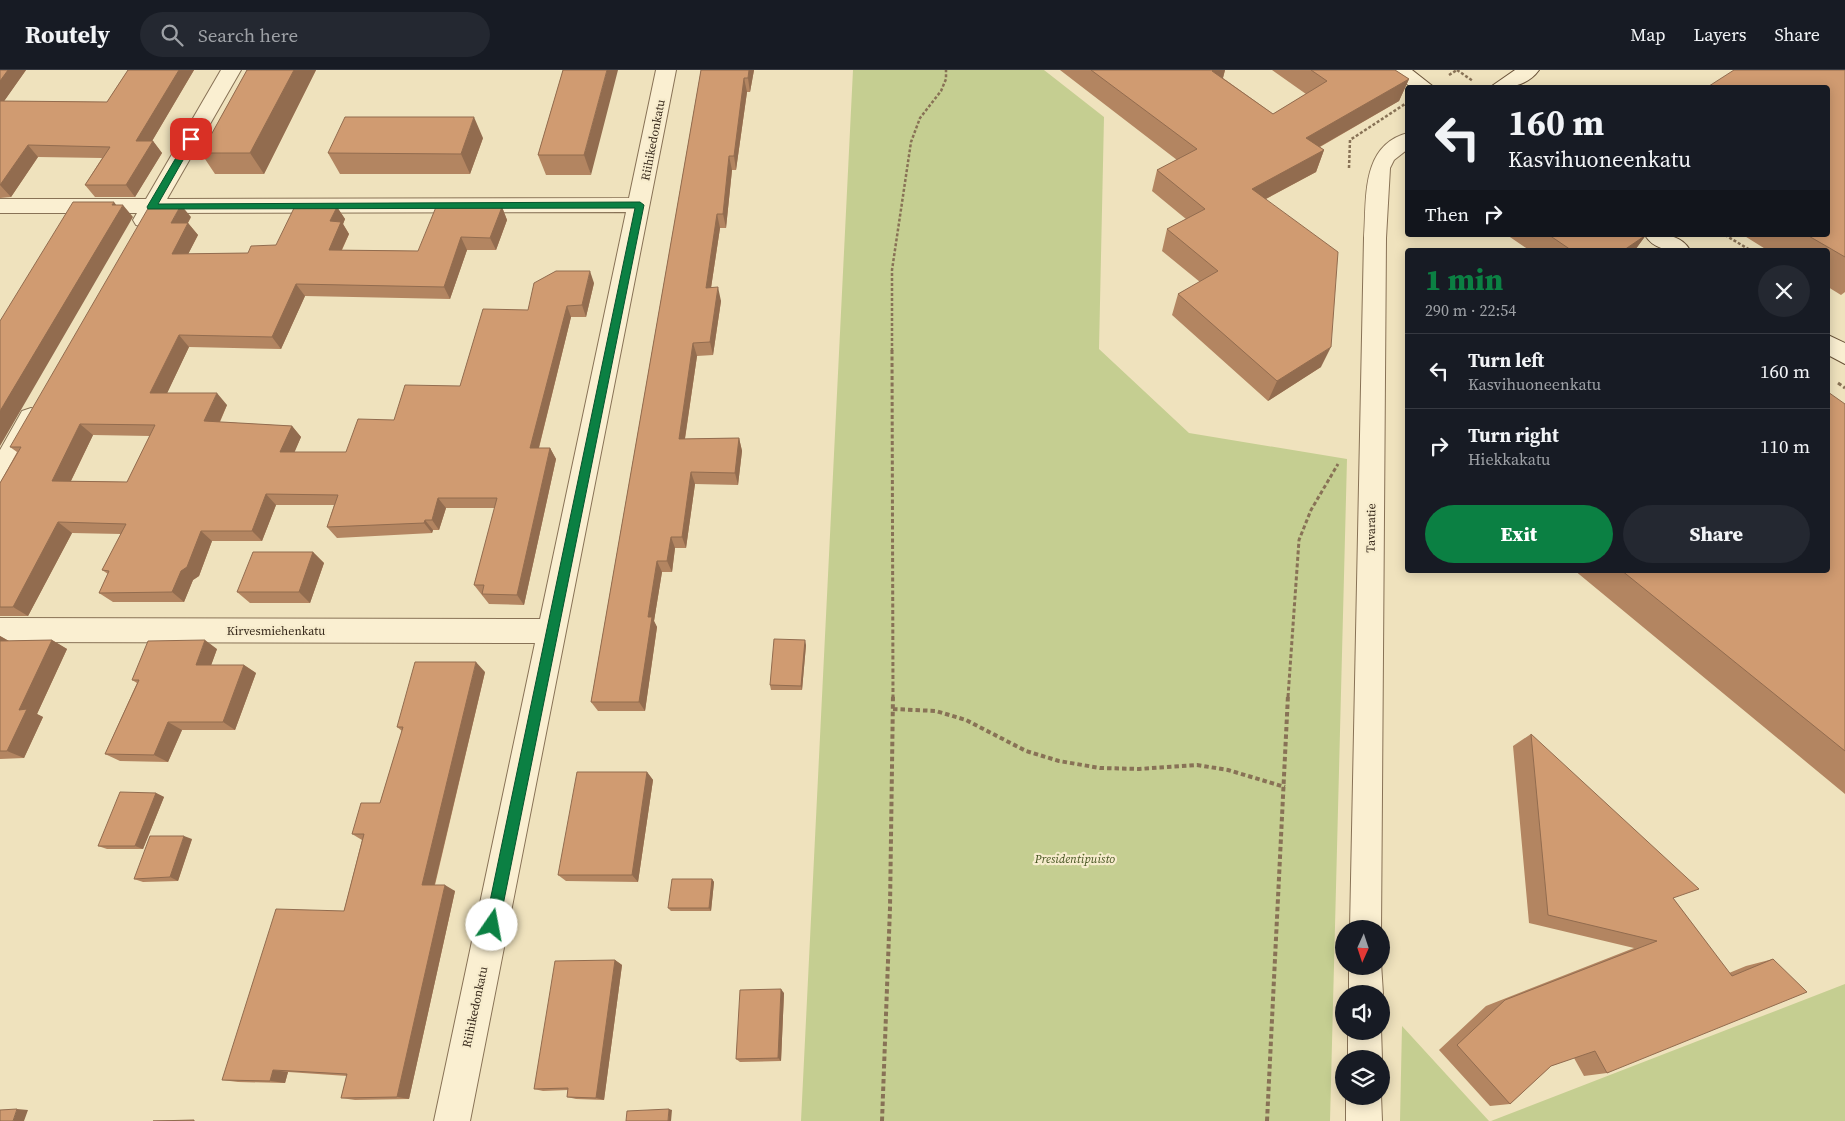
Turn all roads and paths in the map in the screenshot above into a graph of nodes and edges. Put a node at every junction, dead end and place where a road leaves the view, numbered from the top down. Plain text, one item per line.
1 (231, 70) edge
2 (666, 70) edge
3 (946, 70) edge
4 (1399, 70) edge
5 (1529, 70) edge
6 (1422, 85) edge
7 (1503, 85) edge
8 (1405, 105) edge
9 (1405, 141) edge
10 (1349, 170) dead end
11 (640, 205) junction
12 (0, 206) edge
13 (152, 207) junction
14 (1659, 237) edge
15 (1728, 237) edge
16 (133, 240) edge
17 (1676, 248) edge
18 (1747, 248) edge
19 (1830, 345) edge
20 (1845, 355) edge
21 (43, 398) edge
22 (1338, 463) dead end
23 (0, 473) edge
24 (0, 630) edge
25 (552, 631) junction
26 (892, 709) junction
27 (1285, 787) junction
28 (1366, 920) edge
29 (1364, 1105) edge
30 (452, 1121) edge
31 (882, 1121) edge
32 (1267, 1121) edge
33 (1364, 1121) edge

1 - 13 street
2 - 11 street, Riihikedonkatu
3 - 26 path
4 - 6 street
5 - 7 street
8 - 10 path
9 - 28 street, Tavaratie
11 - 13 street
11 - 25 street, Riihikedonkatu
12 - 13 street
13 - 16 street
14 - 17 street
15 - 18 path
19 - 20 street
21 - 23 street
22 - 27 path
24 - 25 street, Kirvesmiehenkatu
25 - 30 street, Riihikedonkatu
26 - 27 path
26 - 31 path
27 - 32 path
29 - 33 street

